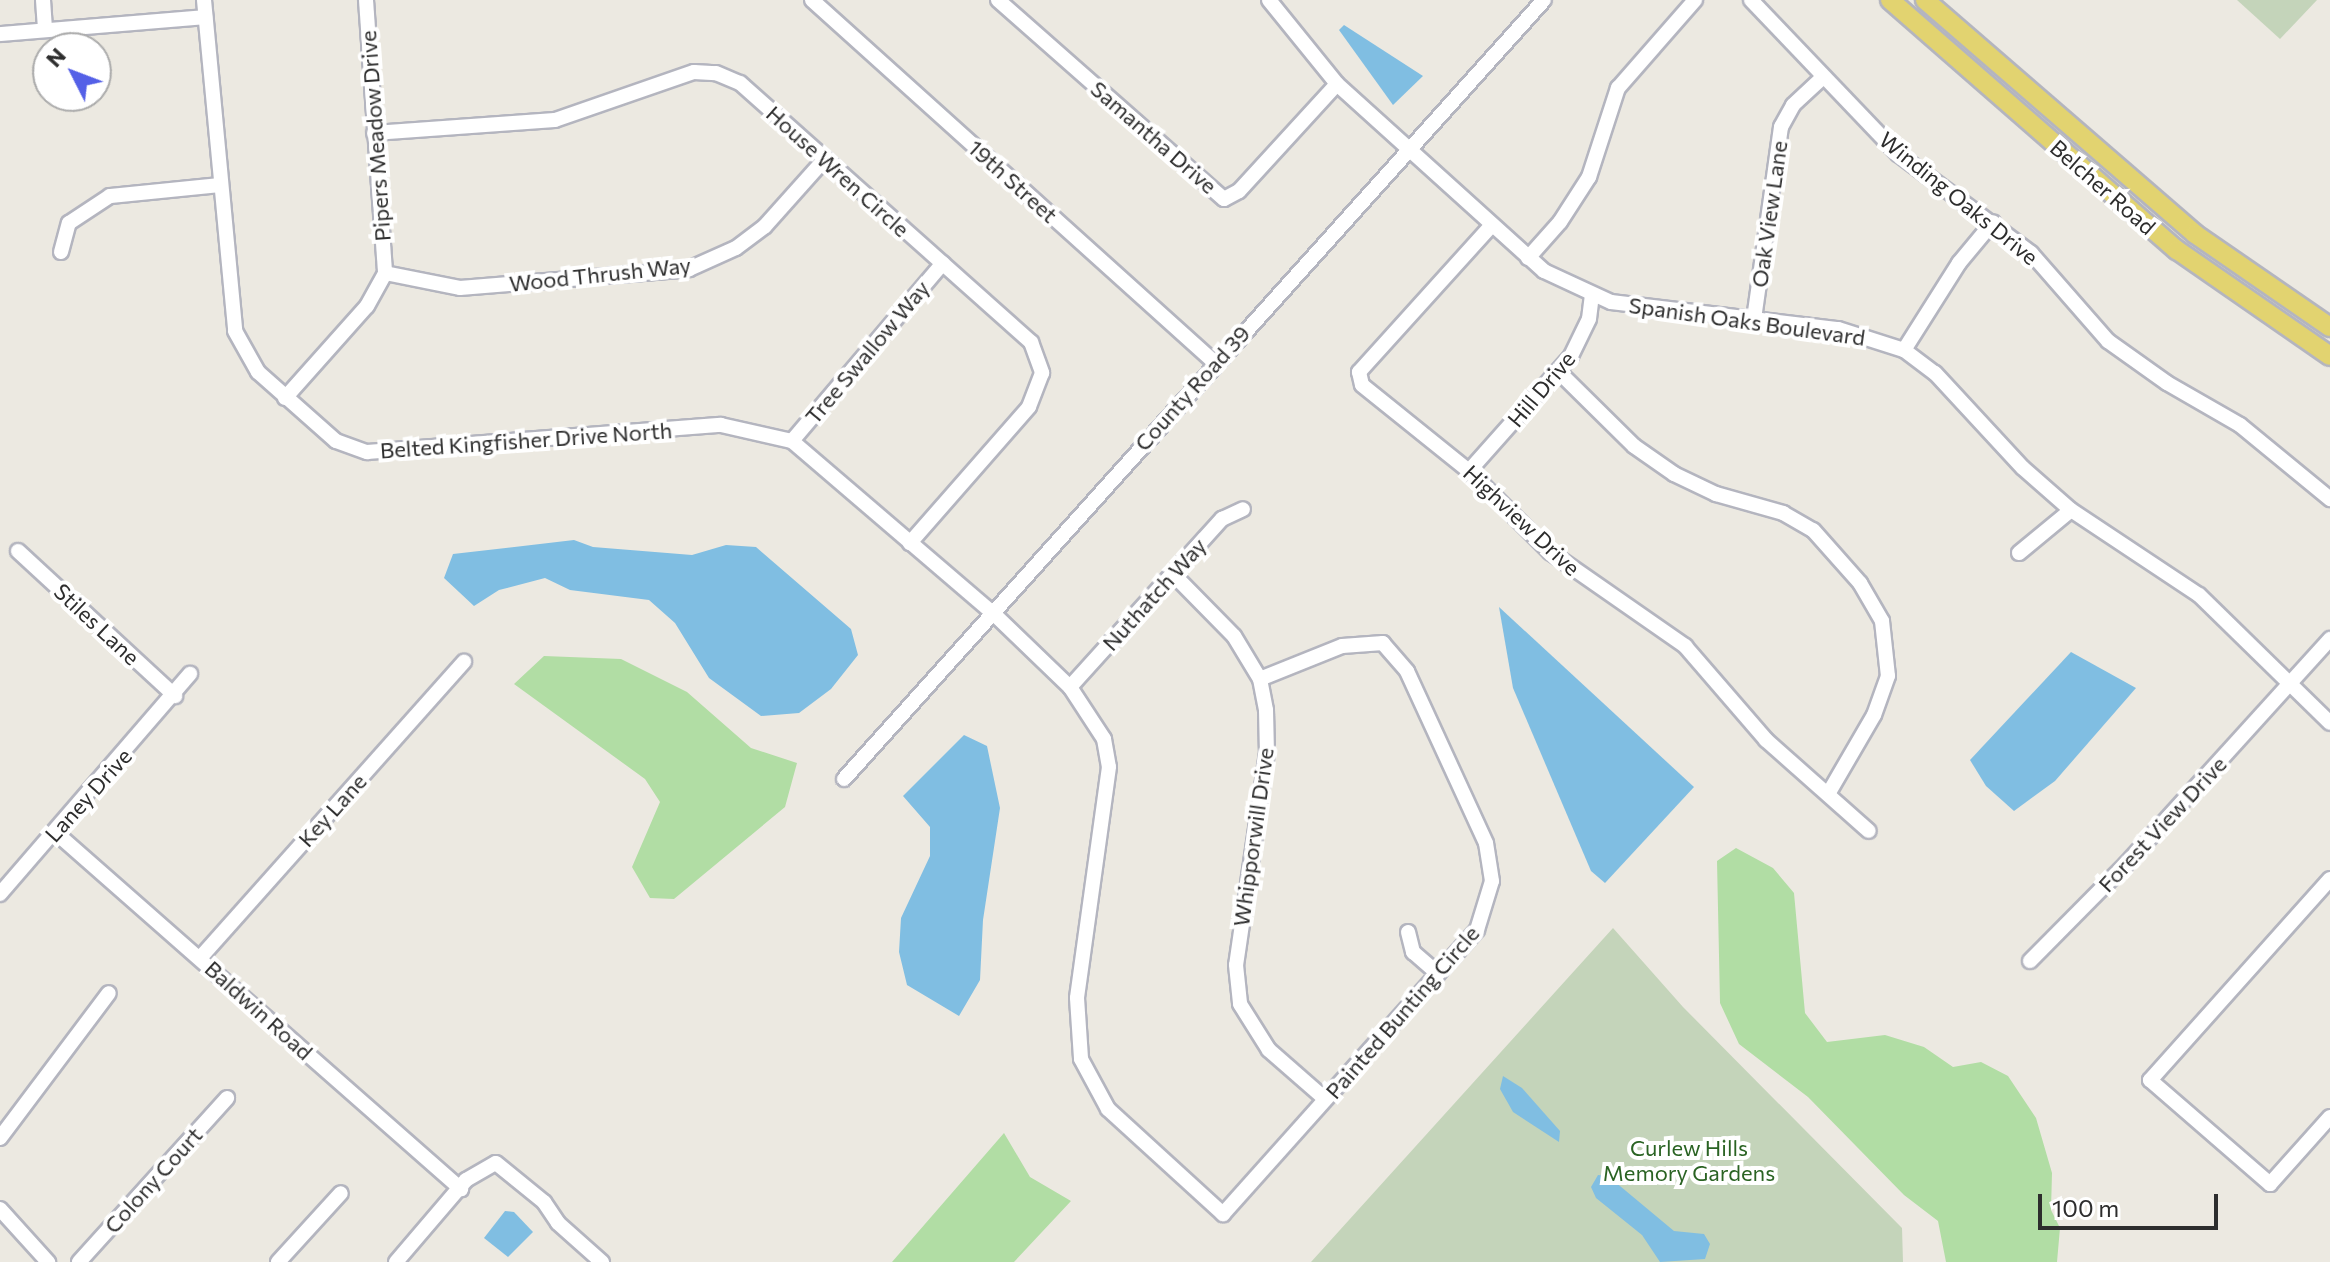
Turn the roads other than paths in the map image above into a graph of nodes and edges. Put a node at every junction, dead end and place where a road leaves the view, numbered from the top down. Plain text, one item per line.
1 (43, 0) edge
2 (204, 0) edge
3 (366, 0) edge
4 (812, 0) edge
5 (998, 0) edge
6 (1269, 0) edge
7 (1544, 0) edge
8 (1695, 0) edge
9 (1751, 0) edge
10 (1890, 0) edge
11 (1925, 0) edge
12 (205, 17) junction
13 (45, 29) junction
14 (0, 34) edge
15 (1823, 77) junction
16 (1337, 84) junction
17 (374, 133) junction
18 (1408, 151) junction
19 (824, 160) junction
20 (220, 185) junction
21 (1993, 222) junction
22 (1491, 226) junction
23 (61, 252) dead end
24 (1528, 258) junction
25 (943, 263) junction
26 (385, 273) junction
27 (1592, 296) junction
28 (1754, 319) junction
29 (2330, 327) edge
30 (1904, 350) junction
31 (2330, 356) edge
32 (1214, 362) junction
33 (1559, 372) junction
34 (285, 398) junction
35 (792, 441) junction
36 (1469, 471) junction
37 (2330, 499) edge
38 (1243, 509) dead end
39 (2071, 510) junction
40 (910, 543) junction
41 (18, 551) dead end
42 (2019, 553) dead end
43 (1172, 573) junction
44 (993, 613) junction
45 (2330, 639) edge
46 (464, 662) dead end
47 (190, 674) dead end
48 (1260, 679) junction
49 (2291, 684) junction
50 (1070, 687) junction
51 (175, 696) junction
52 (2330, 723) edge
53 (844, 779) dead end
54 (1828, 794) junction
55 (1869, 831) dead end
56 (55, 832) junction
57 (2330, 879) edge
58 (0, 894) edge
59 (1408, 932) dead end
60 (200, 958) junction
61 (2030, 961) dead end
62 (1438, 974) junction
63 (109, 993) dead end
64 (227, 1098) dead end
65 (1325, 1099) junction
66 (2330, 1117) edge
67 (0, 1138) edge
68 (461, 1189) junction
69 (341, 1193) dead end
70 (0, 1209) edge
71 (1223, 1214) joint
72 (48, 1262) edge
73 (79, 1262) edge
74 (278, 1262) edge
75 (396, 1262) edge
76 (602, 1262) edge

1 - 13 street
2 - 12 street, Belted Kingfisher Drive North
3 - 17 street, Pipers Meadow Drive
4 - 32 street, 19th Street
5 - 16 street, Samantha Drive
6 - 16 street, Spanish Oaks Boulevard
7 - 18 street, County Road 39
8 - 24 street
9 - 15 street, Winding Oaks Drive
10 - 31 main road, Belcher Road
11 - 29 main road, Belcher Road
12 - 13 street
12 - 20 street, Belted Kingfisher Drive North
13 - 14 street
15 - 21 street, Winding Oaks Drive
15 - 28 street, Oak View Lane
16 - 18 street, Spanish Oaks Boulevard
17 - 19 street, House Wren Circle
17 - 26 street, Pipers Meadow Drive
18 - 22 street, Spanish Oaks Boulevard
18 - 32 street, County Road 39
19 - 25 street, House Wren Circle
19 - 26 street, Wood Thrush Way
20 - 23 street
20 - 34 street, Belted Kingfisher Drive North
21 - 30 street
21 - 37 street, Winding Oaks Drive
22 - 24 street, Spanish Oaks Boulevard
22 - 36 street, Highview Drive
24 - 27 street, Spanish Oaks Boulevard
25 - 35 street, Tree Swallow Way
25 - 40 street, House Wren Circle
26 - 34 street
27 - 28 street, Spanish Oaks Boulevard
27 - 33 street, Hill Drive
28 - 30 street, Spanish Oaks Boulevard
30 - 39 street, Spanish Oaks Boulevard
32 - 44 street, County Road 39
33 - 36 street, Hill Drive
33 - 54 street
34 - 35 street, Belted Kingfisher Drive North
35 - 40 street, Belted Kingfisher Drive North
36 - 54 street, Highview Drive
38 - 43 street, Nuthatch Way
39 - 42 street
39 - 49 street, Spanish Oaks Boulevard
40 - 44 street, Belted Kingfisher Drive North
41 - 51 street, Stiles Lane
43 - 48 street, Whipporwill Drive
43 - 50 street, Nuthatch Way
44 - 50 street, Belted Kingfisher Drive North
44 - 53 street, County Road 39
45 - 49 street
46 - 60 street, Key Lane
47 - 51 street, Laney Drive
48 - 62 street, Painted Bunting Circle
48 - 65 street, Whipporwill Drive
49 - 52 street, Spanish Oaks Boulevard
49 - 61 street, Forest View Drive
50 - 71 street, Belted Kingfisher Drive North
51 - 56 street, Laney Drive
54 - 55 street, Highview Drive
56 - 58 street, Laney Drive
56 - 60 street, Baldwin Road
57 - 66 street
59 - 62 street
60 - 68 street, Baldwin Road
62 - 65 street, Painted Bunting Circle
63 - 67 street
64 - 73 street, Colony Court
65 - 71 street, Painted Bunting Circle
68 - 75 street
68 - 76 street
69 - 74 street
70 - 72 street

